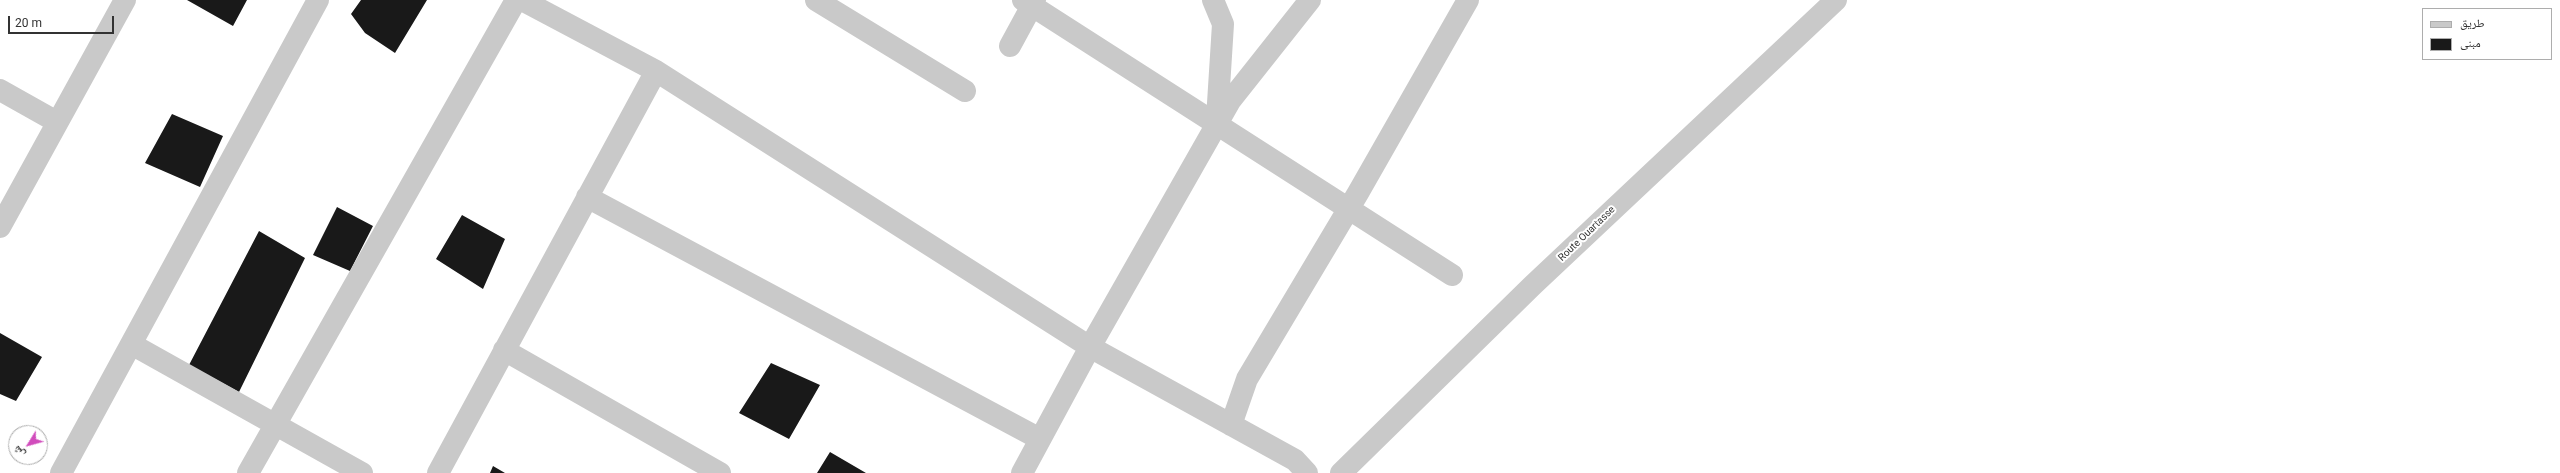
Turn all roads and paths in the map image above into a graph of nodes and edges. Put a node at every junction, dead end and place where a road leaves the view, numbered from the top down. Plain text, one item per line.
1 (125, 0) edge
2 (318, 0) edge
3 (516, 0) edge
4 (522, 0) edge
5 (816, 0) edge
6 (1214, 0) edge
7 (1310, 0) edge
8 (1468, 0) edge
9 (1836, 0) edge
10 (1030, 2) edge
11 (550, 7) edge
12 (1010, 46) dead end
13 (656, 71) junction
14 (0, 90) edge
15 (965, 91) dead end
16 (58, 122) junction
17 (1217, 124) junction
18 (587, 197) junction
19 (1348, 209) junction
20 (0, 227) edge
21 (1452, 275) dead end
22 (133, 345) junction
23 (1090, 347) junction
24 (504, 350) junction
25 (274, 424) junction
26 (1231, 425) junction
27 (1040, 439) junction
28 (61, 473) edge
29 (248, 473) edge
30 (362, 473) edge
31 (438, 473) edge
32 (720, 473) edge
33 (1022, 473) edge
34 (1308, 473) edge
35 (1341, 473) edge

1 - 16 street
2 - 22 street
3 - 25 street
4 - 11 street
5 - 15 street
6 - 17 street
7 - 17 street
8 - 19 street
9 - 35 street, Route Ouartasse
10 - 12 street
10 - 17 street
11 - 13 street
13 - 18 street
13 - 23 street
14 - 16 street
16 - 20 street
17 - 19 street
17 - 23 street
18 - 24 street
18 - 27 street
19 - 21 street
19 - 26 street
22 - 25 street
22 - 28 street
23 - 26 street
23 - 27 street
24 - 31 street
24 - 32 street
25 - 29 street
25 - 30 street
26 - 34 street
27 - 33 street

